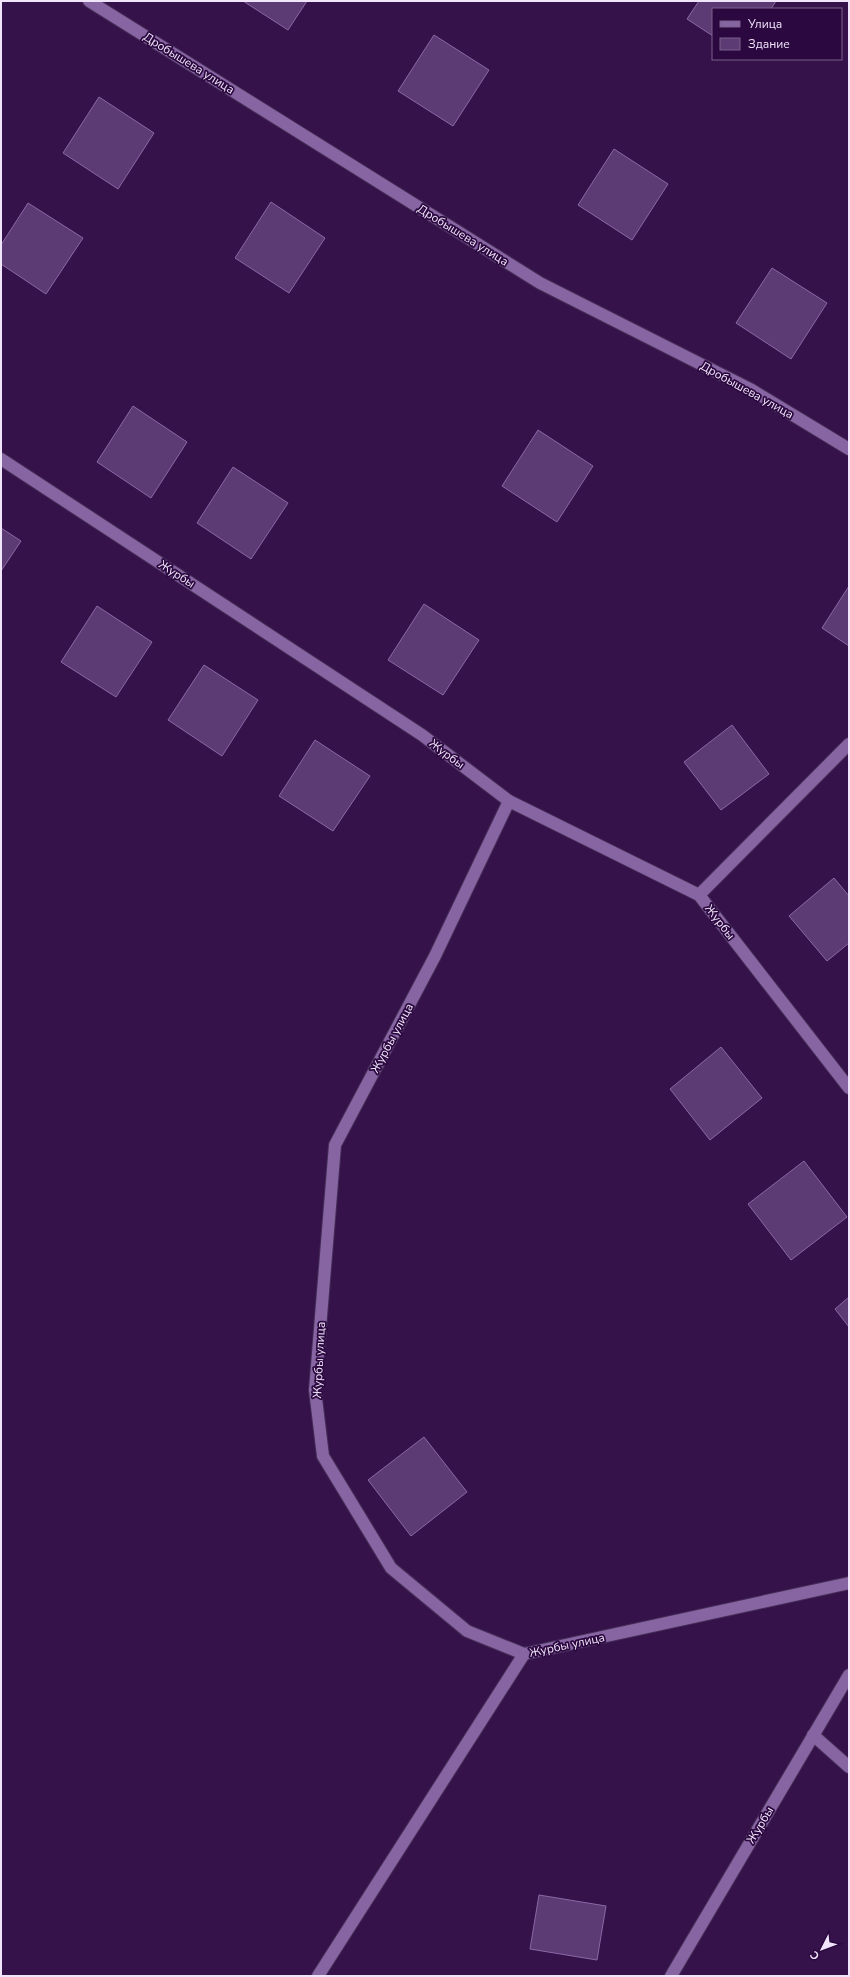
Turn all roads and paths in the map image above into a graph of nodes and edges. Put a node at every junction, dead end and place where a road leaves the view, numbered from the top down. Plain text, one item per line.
1 (89, 1) edge
2 (849, 449) edge
3 (1, 459) edge
4 (849, 744) edge
5 (510, 801) junction
6 (699, 895) junction
7 (849, 1088) edge
8 (849, 1582) edge
9 (524, 1654) junction
10 (849, 1675) edge
11 (813, 1735) junction
12 (849, 1767) edge
13 (318, 1976) edge
14 (671, 1976) edge

1 - 2 street, Дробышева улица
3 - 5 street, Журбы
4 - 6 street
5 - 6 street, Журбы
5 - 9 street, Журбы улица
6 - 7 street, Журбы
8 - 9 street, Журбы улица
9 - 13 street
10 - 11 street, Журбы
11 - 12 street
11 - 14 street, Журбы

